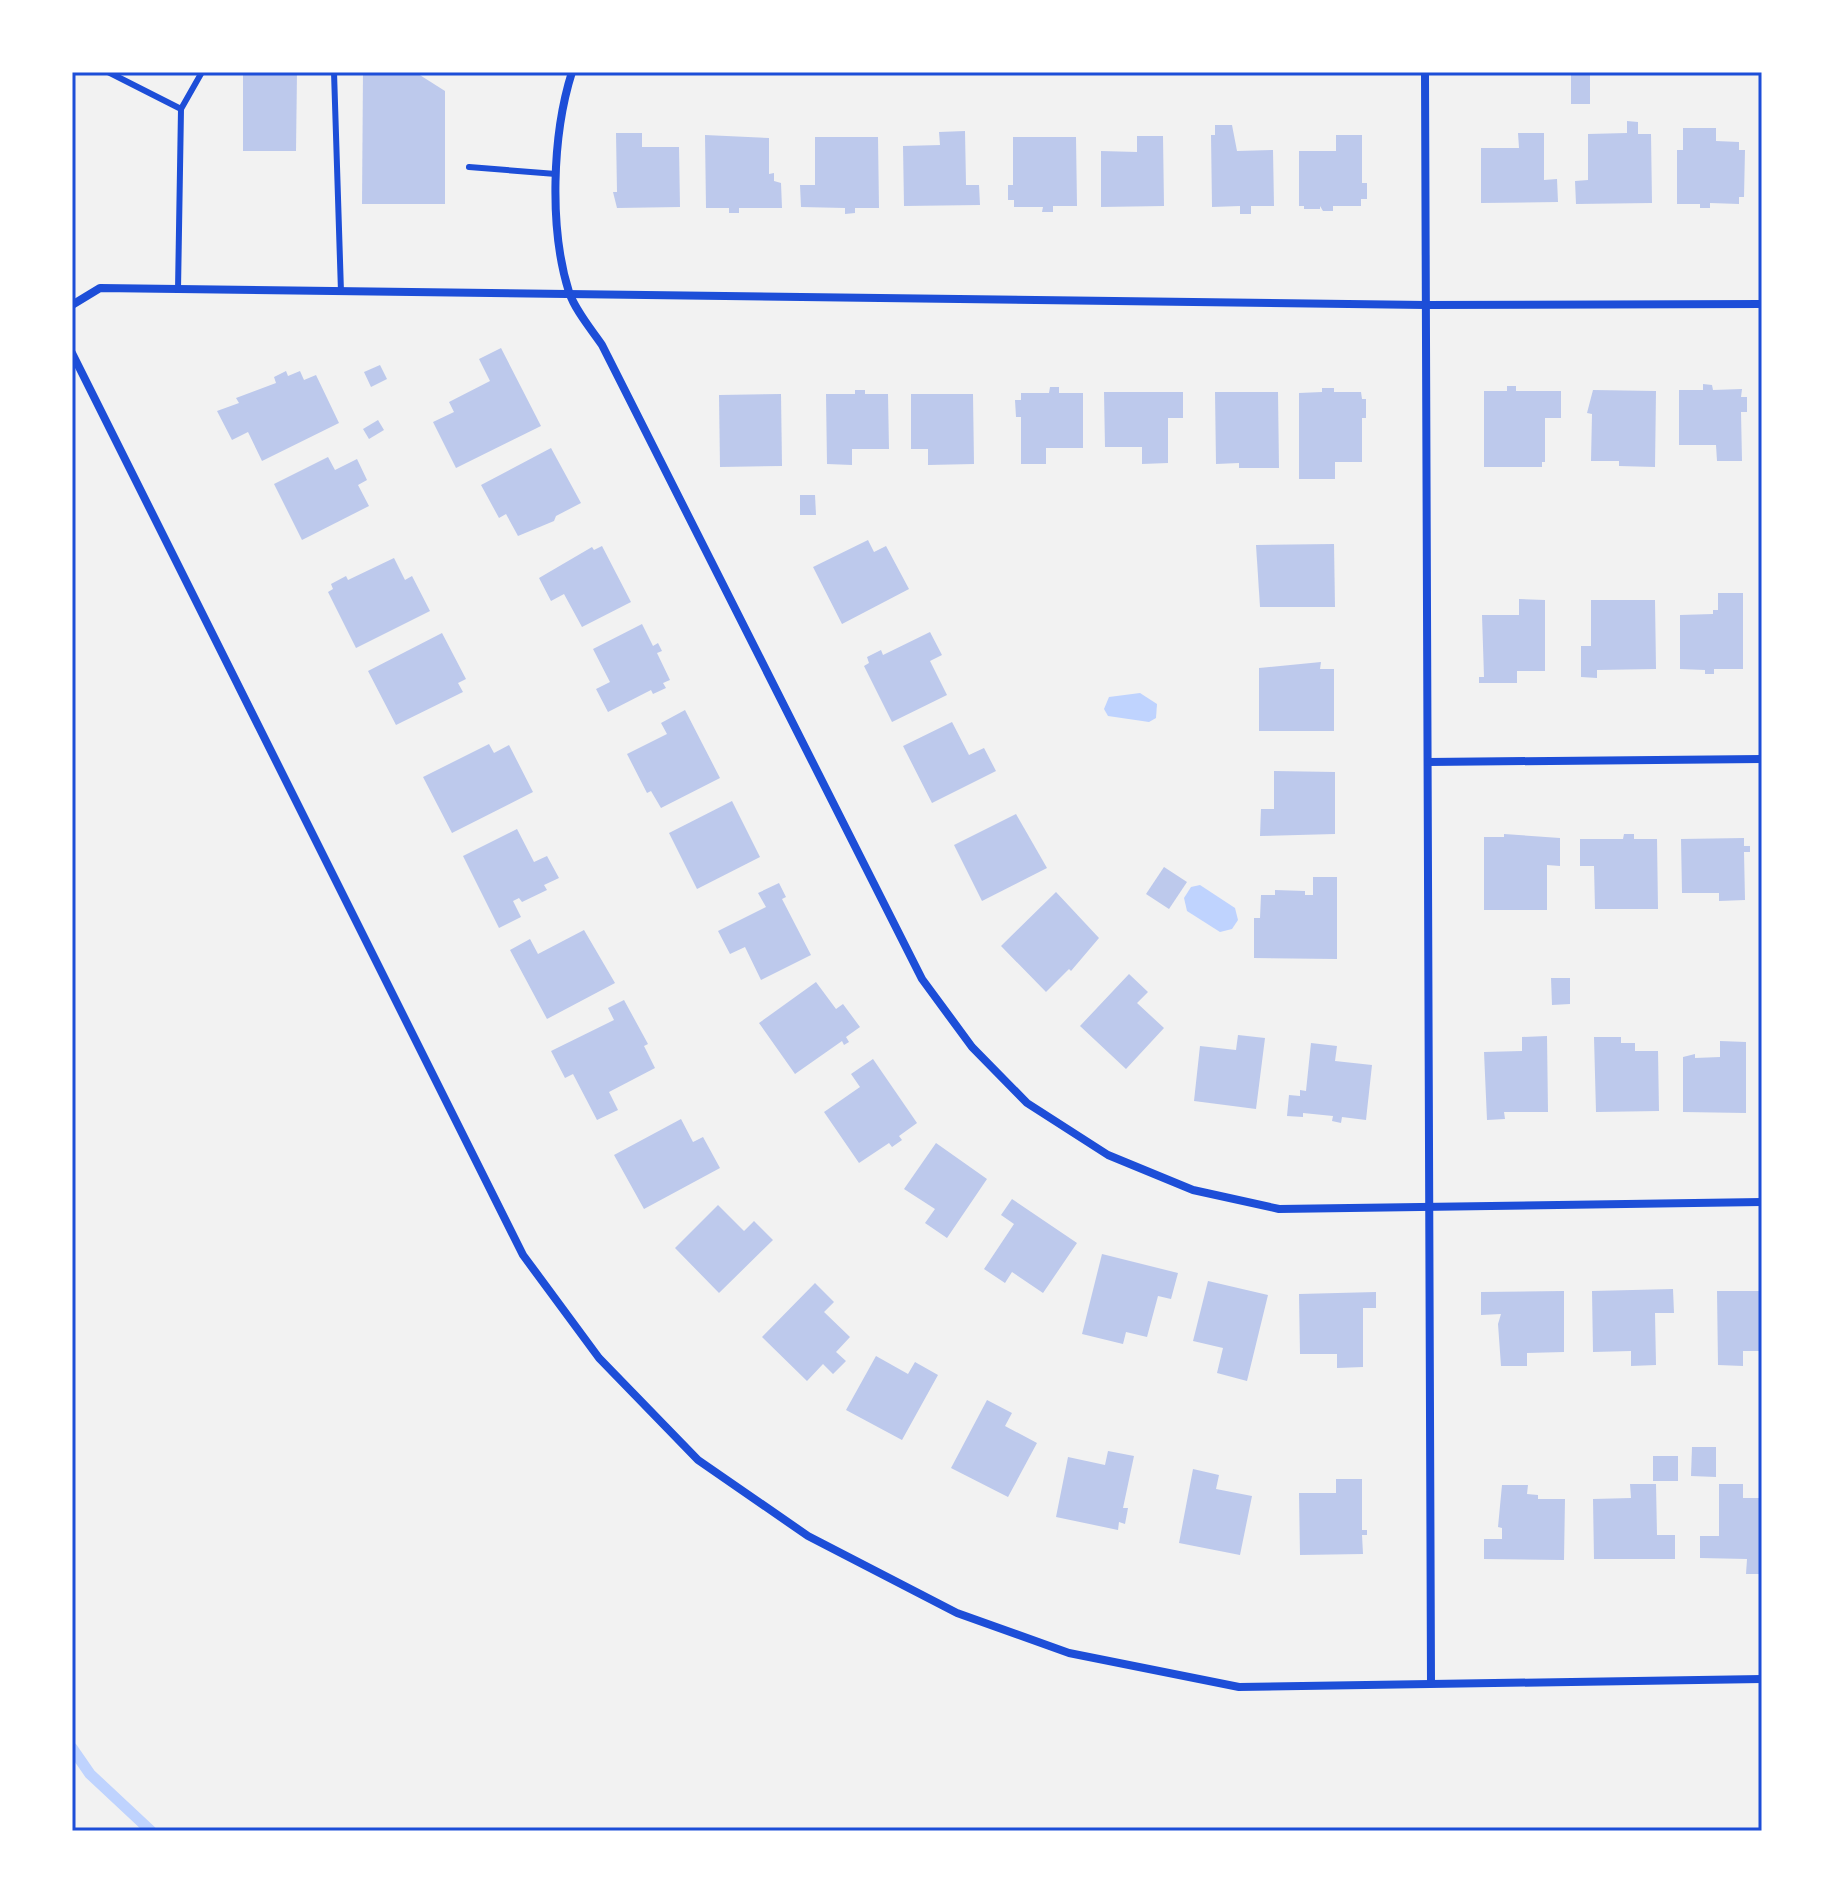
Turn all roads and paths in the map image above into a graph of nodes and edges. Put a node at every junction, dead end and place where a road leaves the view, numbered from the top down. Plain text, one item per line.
1 (108, 72) edge
2 (202, 72) edge
3 (334, 72) edge
4 (572, 72) edge
5 (1425, 72) edge
6 (181, 109) junction
7 (469, 167) dead end
8 (556, 174) junction
9 (178, 290) junction
10 (341, 292) junction
11 (570, 295) junction
12 (1762, 304) edge
13 (72, 305) edge
14 (1426, 305) junction
15 (72, 353) edge
16 (1762, 759) edge
17 (1428, 762) junction
18 (1762, 1202) edge
19 (1429, 1207) junction
20 (1762, 1679) edge
21 (1431, 1682) junction

1 - 6 lane
2 - 6 lane
3 - 10 lane
4 - 8 street
5 - 14 street
6 - 9 lane
7 - 8 lane
8 - 11 street
9 - 10 street
9 - 13 street
10 - 11 street
11 - 14 street
11 - 19 street
12 - 14 street
14 - 17 street
15 - 21 street
16 - 17 street
17 - 19 street
18 - 19 street
19 - 21 street
20 - 21 street

